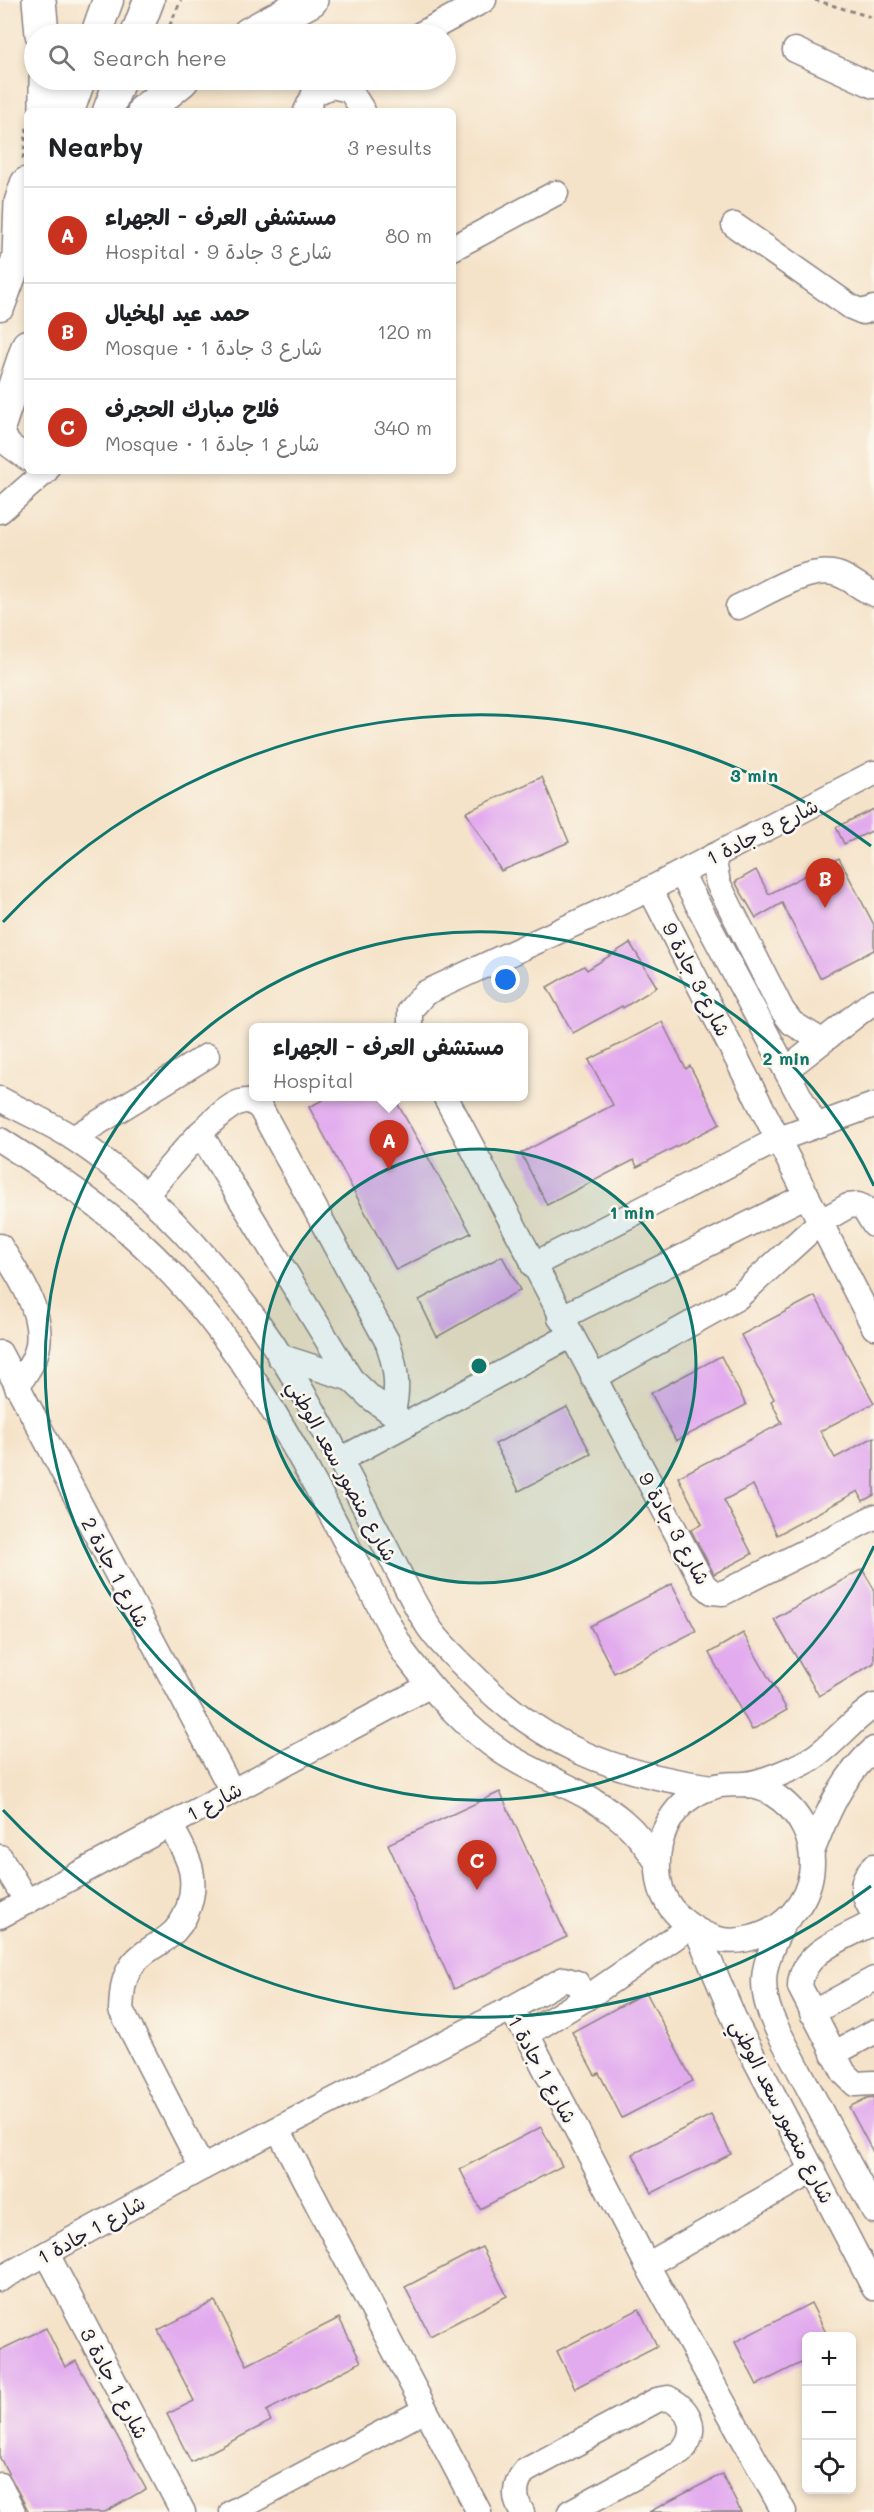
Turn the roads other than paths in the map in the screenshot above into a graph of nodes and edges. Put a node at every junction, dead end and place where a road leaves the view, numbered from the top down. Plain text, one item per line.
1 (39, 0) edge
2 (108, 0) edge
3 (148, 0) edge
4 (311, 0) edge
5 (484, 0) edge
6 (41, 24) edge
7 (100, 24) edge
8 (140, 24) edge
9 (267, 24) edge
10 (440, 24) edge
11 (795, 50) dead end
12 (874, 86) edge
13 (43, 90) edge
14 (76, 90) edge
15 (116, 90) edge
16 (170, 90) edge
17 (321, 90) edge
18 (350, 90) edge
19 (38, 108) edge
20 (70, 108) edge
21 (109, 108) edge
22 (148, 108) edge
23 (307, 108) edge
24 (361, 108) edge
25 (556, 193) dead end
26 (24, 194) edge
27 (734, 225) dead end
28 (23, 243) edge
29 (456, 247) edge
30 (0, 305) edge
31 (874, 308) edge
32 (24, 354) edge
33 (0, 426) edge
34 (24, 456) edge
35 (43, 474) edge
36 (0, 511) edge
37 (874, 594) edge
38 (738, 607) dead end
39 (874, 773) edge
40 (713, 856) junction
41 (681, 873) junction
42 (650, 889) junction
43 (874, 1000) edge
44 (410, 1023) edge
45 (822, 1041) junction
46 (207, 1056) dead end
47 (786, 1070) junction
48 (0, 1099) edge
49 (448, 1101) edge
50 (874, 1105) edge
51 (816, 1125) junction
52 (200, 1133) junction
53 (73, 1138) junction
54 (779, 1139) junction
55 (0, 1140) edge
56 (146, 1195) junction
57 (807, 1195) junction
58 (820, 1222) junction
59 (874, 1225) edge
60 (0, 1246) edge
61 (533, 1265) junction
62 (565, 1327) junction
63 (874, 1327) edge
64 (0, 1353) edge
65 (279, 1356) junction
66 (593, 1378) junction
67 (351, 1379) junction
68 (17, 1387) junction
69 (400, 1418) junction
70 (340, 1460) junction
71 (874, 1517) edge
72 (429, 1686) junction
73 (874, 1706) edge
74 (874, 1749) edge
75 (746, 1784) junction
76 (712, 1787) junction
77 (232, 1791) junction
78 (170, 1824) junction
79 (812, 1852) junction
80 (0, 1857) edge
81 (656, 1861) junction
82 (874, 1866) edge
83 (27, 1902) junction
84 (874, 1915) edge
85 (0, 1916) edge
86 (784, 1923) junction
87 (874, 1923) edge
88 (693, 1929) junction
89 (874, 1979) edge
90 (585, 1999) junction
91 (510, 2009) junction
92 (777, 2029) junction
93 (822, 2031) junction
94 (874, 2032) edge
95 (527, 2034) junction
96 (796, 2065) junction
97 (874, 2083) edge
98 (278, 2129) junction
99 (202, 2168) junction
100 (814, 2170) junction
101 (874, 2211) edge
102 (47, 2254) junction
103 (647, 2265) junction
104 (0, 2279) edge
105 (874, 2288) edge
106 (722, 2397) junction
107 (425, 2410) junction
108 (688, 2415) junction
109 (0, 2485) edge
110 (515, 2510) edge
111 (13, 2512) edge
112 (183, 2512) edge
113 (232, 2512) edge
114 (478, 2512) edge
115 (570, 2512) edge
116 (784, 2512) edge

1 - 6 highway
2 - 7 main road
3 - 8 main road
4 - 9 highway
5 - 10 street
11 - 12 street
13 - 19 highway
14 - 20 main road
15 - 21 main road
16 - 22 highway
17 - 23 street
18 - 24 street
25 - 29 street
26 - 28 highway
27 - 31 street
28 - 30 main road
32 - 33 main road
33 - 34 street
35 - 36 street
37 - 38 street
39 - 40 street, شارع 3 جادة 1
40 - 41 street, شارع 3 جادة 1
40 - 45 street
41 - 42 street, شارع 3 جادة 1
41 - 47 street
42 - 44 street
42 - 54 street, شارع 3 جادة 9
43 - 45 street
45 - 47 street
46 - 53 street
47 - 51 street
48 - 53 street, شارع منصور سعد الوطني
49 - 61 street, شارع 3 جادة 9
50 - 51 street
51 - 54 street
52 - 56 street
52 - 67 street
52 - 69 street
53 - 56 street, شارع منصور سعد الوطني
54 - 57 street, شارع 3 جادة 9
54 - 61 street
55 - 72 street, شارع منصور سعد الوطني
56 - 65 street, شارع منصور سعد الوطني
57 - 58 street, شارع 3 جادة 9
57 - 62 street
58 - 59 street
58 - 63 street, شارع 3 جادة 9
58 - 66 street
60 - 68 street
61 - 62 street, شارع 3 جادة 9
62 - 66 street, شارع 3 جادة 9
62 - 69 street
64 - 68 street, شارع 1 جادة 2
65 - 67 street
65 - 70 street, شارع منصور سعد الوطني
66 - 71 street, شارع 3 جادة 9
67 - 69 street
68 - 77 street, شارع 1 جادة 2
69 - 70 street
70 - 76 street, شارع منصور سعد الوطني
72 - 77 street, شارع 1
72 - 81 street, شارع منصور سعد الوطني
73 - 75 street
74 - 79 street
75 - 76 street
75 - 79 street
76 - 81 street
77 - 78 street, شارع 1
78 - 83 street, شارع 1
78 - 99 street
79 - 86 street
80 - 83 street
81 - 88 street
82 - 84 street
83 - 85 street, شارع 1
86 - 88 street
86 - 92 street, شارع منصور سعد الوطني
87 - 93 street
88 - 90 street
88 - 100 street, شارع منصور سعد الوطني
89 - 93 street
90 - 91 street
90 - 95 street
91 - 95 street, شارع 1 جادة 1
91 - 98 street, شارع 1 جادة 1
92 - 93 street
92 - 96 street, شارع منصور سعد الوطني
93 - 94 street
93 - 96 street
93 - 97 street
95 - 103 street, شارع 1 جادة 1
96 - 101 street, شارع منصور سعد الوطني
98 - 99 street, شارع 1 جادة 1
98 - 107 street
99 - 102 street, شارع 1 جادة 1
100 - 103 street
100 - 105 street, شارع منصور سعد الوطني
102 - 104 street, شارع 1 جادة 1
102 - 112 street, شارع 1 جادة 3
103 - 106 street, شارع 1 جادة 1
106 - 108 street
106 - 116 street, شارع 1 جادة 1
107 - 113 street
107 - 114 street
108 - 110 street
108 - 115 street
109 - 111 street

